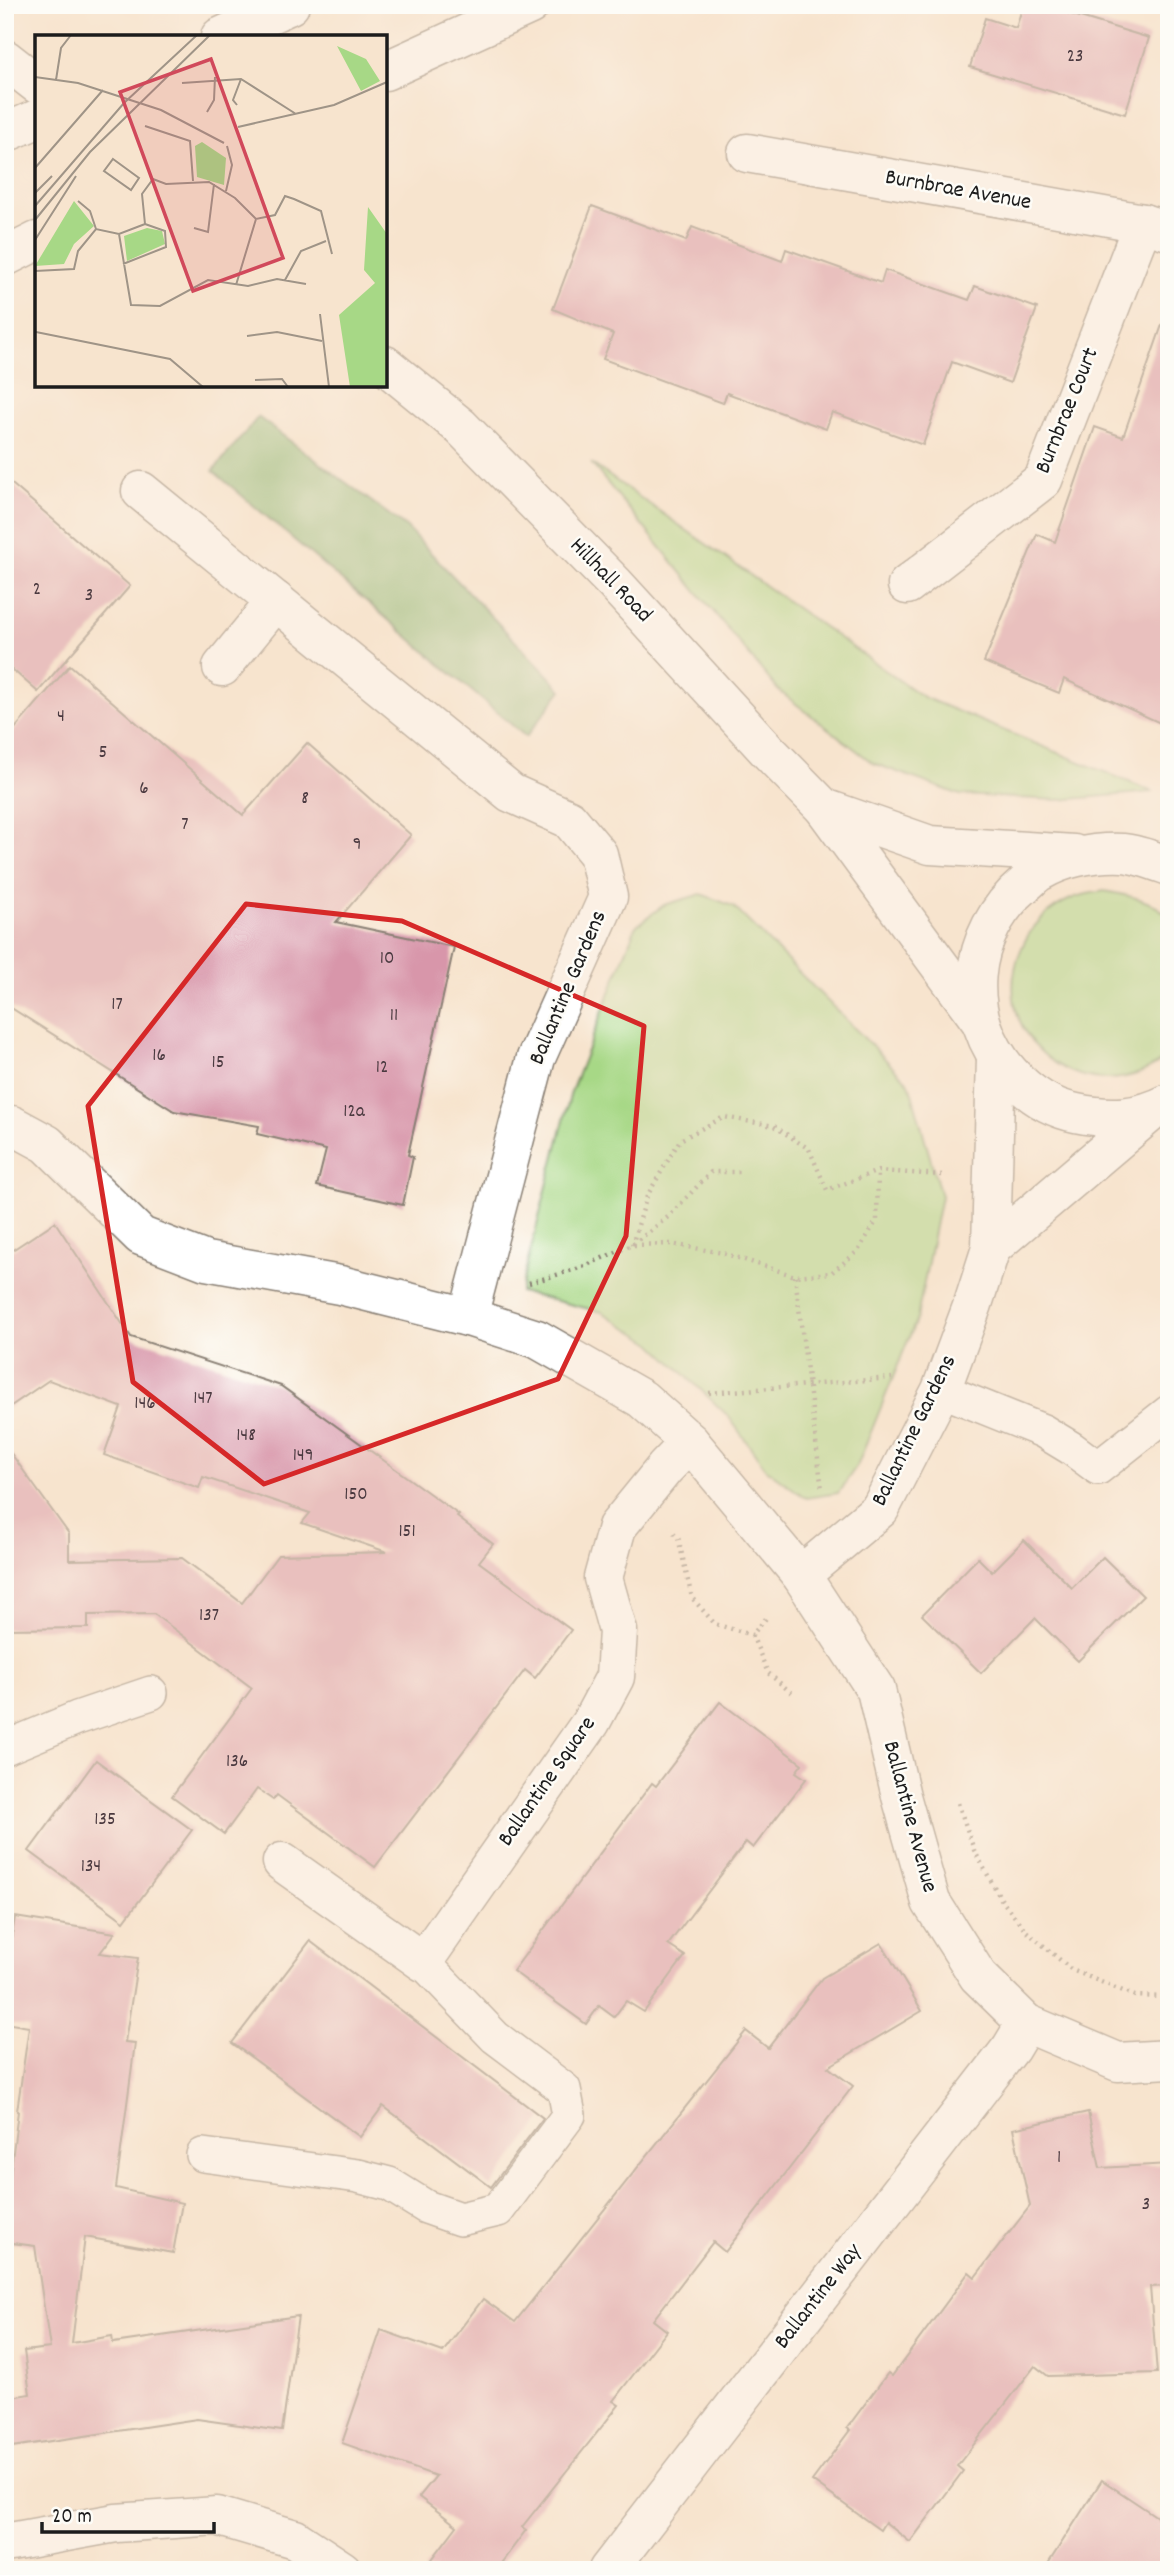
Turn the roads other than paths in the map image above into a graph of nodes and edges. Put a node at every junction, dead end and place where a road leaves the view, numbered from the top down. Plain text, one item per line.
1 (290, 5) edge
2 (530, 5) edge
3 (224, 35) edge
4 (5, 59) edge
5 (387, 70) edge
6 (35, 82) edge
7 (35, 120) edge
8 (5, 133) edge
9 (747, 153) dead end
10 (1156, 227) edge
11 (35, 242) edge
12 (5, 257) edge
13 (387, 367) edge
14 (141, 491) dead end
15 (907, 584) dead end
16 (276, 601) junction
17 (222, 667) dead end
18 (824, 808) junction
19 (1082, 855) junction
20 (1169, 866) edge
21 (979, 1019) junction
22 (996, 1057) junction
23 (1159, 1108) edge
24 (5, 1127) edge
25 (991, 1248) junction
26 (468, 1317) junction
27 (941, 1390) junction
28 (1169, 1412) edge
29 (690, 1442) junction
30 (815, 1563) junction
31 (151, 1693) dead end
32 (5, 1748) edge
33 (282, 1862) dead end
34 (423, 1962) junction
35 (1026, 2023) junction
36 (1169, 2059) edge
37 (203, 2155) dead end
38 (5, 2543) edge
39 (342, 2570) edge
40 (608, 2570) edge

1 - 3 main road
2 - 5 main road
4 - 6 main road
7 - 8 main road
9 - 10 main road, Burnbrae Avenue
10 - 15 main road, Burnbrae Court
11 - 12 main road
13 - 18 main road, Hillhall Road
14 - 16 main road, Ballantine Gardens
16 - 17 main road
16 - 26 main road, Ballantine Gardens
18 - 19 main road, Hillhall Road
18 - 21 main road, Hillhall Road
19 - 20 main road
19 - 21 main road
21 - 22 main road
22 - 23 main road
22 - 25 main road, Ballantine Gardens
23 - 25 main road
24 - 26 main road
25 - 27 main road, Ballantine Gardens
26 - 29 main road
27 - 28 lane
27 - 30 main road, Ballantine Gardens
29 - 30 main road
29 - 34 main road, Ballantine Square
30 - 35 main road, Ballantine Avenue
31 - 32 lane
33 - 34 main road
34 - 37 lane
35 - 36 main road, Ballantine Avenue
35 - 40 main road, Ballantine Way
38 - 39 main road

